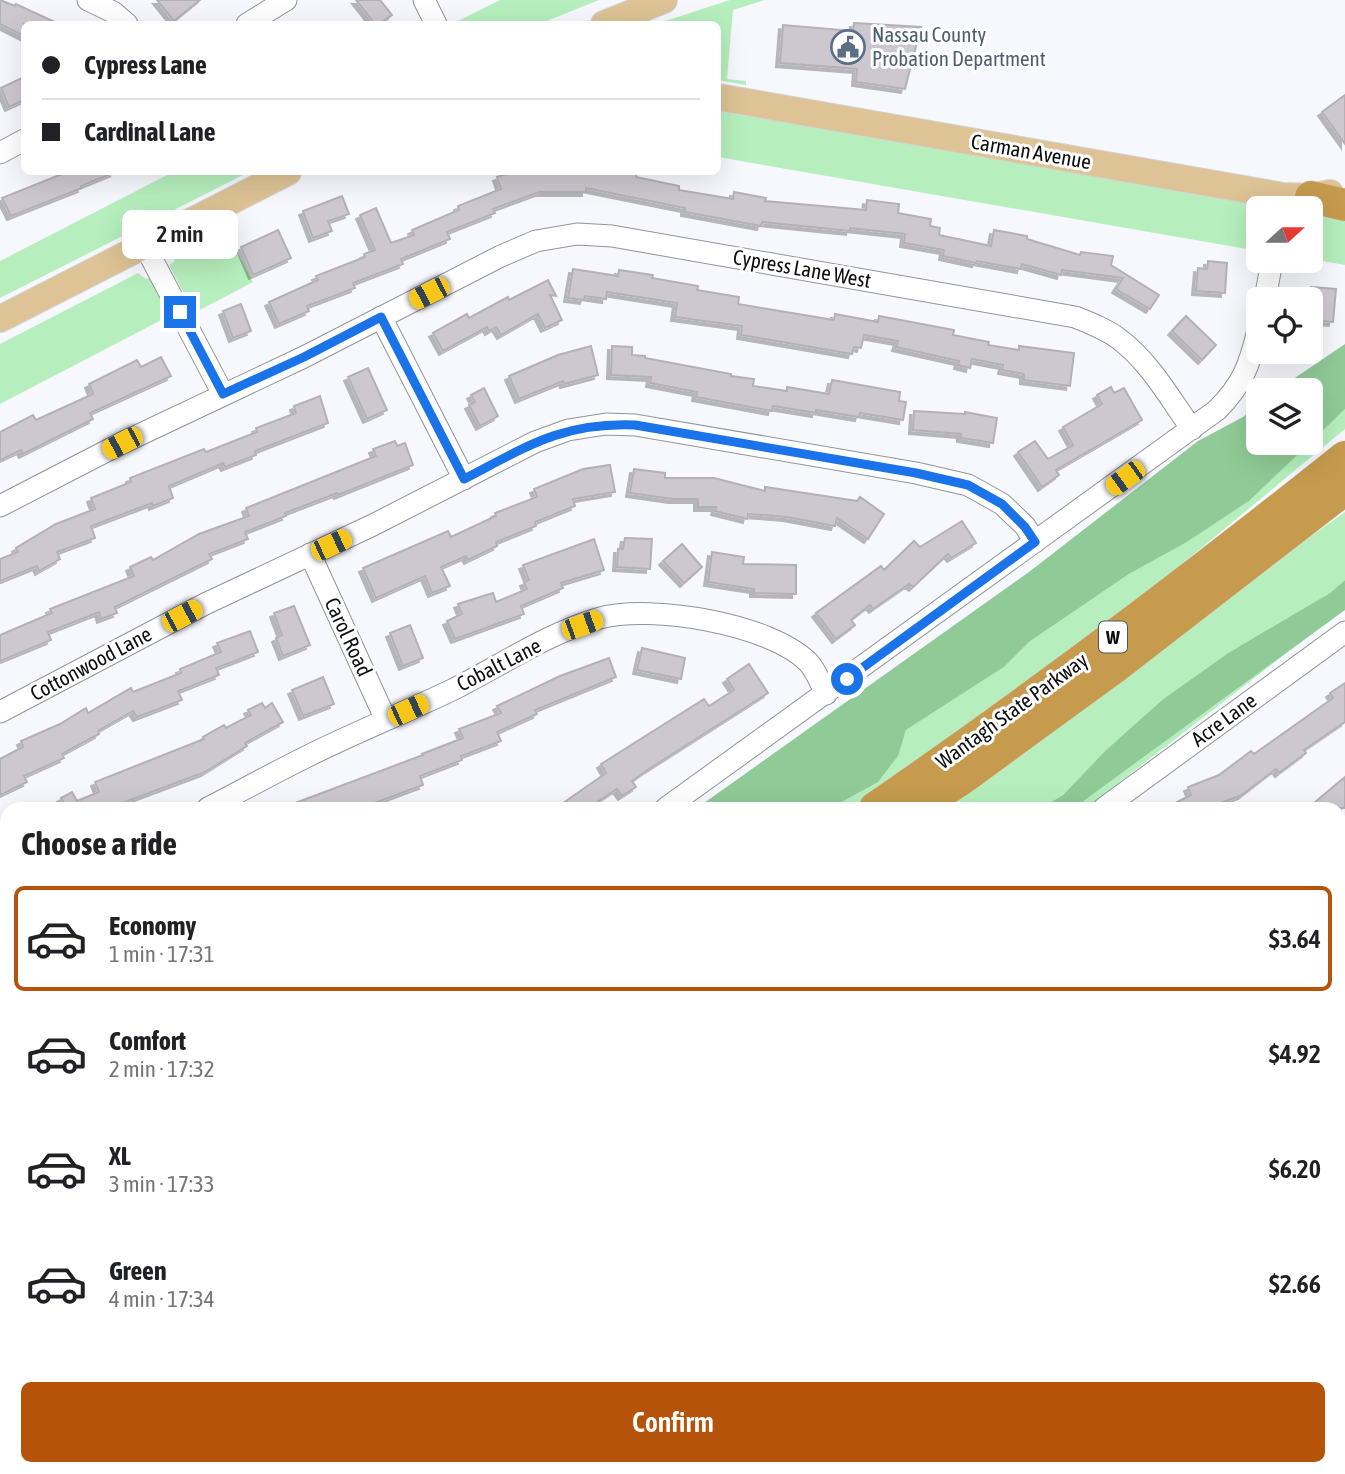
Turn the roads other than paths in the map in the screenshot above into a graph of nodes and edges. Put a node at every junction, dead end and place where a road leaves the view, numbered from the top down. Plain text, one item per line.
1 (88, 0) edge
2 (286, 0) edge
3 (424, 0) edge
4 (664, 0) edge
5 (124, 21) edge
6 (252, 21) edge
7 (434, 21) edge
8 (612, 21) edge
9 (721, 98) edge
10 (21, 142) edge
11 (0, 153) edge
12 (282, 175) edge
13 (1345, 190) edge
14 (1270, 196) edge
15 (1313, 196) edge
16 (1323, 203) edge
17 (1345, 205) edge
18 (145, 246) junction
19 (381, 317) junction
20 (0, 319) edge
21 (1250, 364) edge
22 (223, 394) junction
23 (1192, 429) junction
24 (1345, 457) edge
25 (464, 479) junction
26 (1338, 497) edge
27 (0, 506) edge
28 (1035, 542) junction
29 (310, 554) junction
30 (1345, 632) edge
31 (826, 694) junction
32 (0, 712) edge
33 (386, 720) junction
34 (219, 802) edge
35 (674, 802) edge
36 (884, 802) edge
37 (926, 802) edge
38 (1112, 802) edge

1 - 5 street
2 - 6 street
3 - 7 street
4 - 8 main road
9 - 14 main road, Carman Avenue
10 - 11 street
12 - 18 main road
13 - 15 main road, Carman Avenue
16 - 17 highway
18 - 20 main road
18 - 22 street
19 - 22 street, Cypress Lane West
19 - 23 street, Cypress Lane West
19 - 25 street
21 - 23 street
22 - 27 street, Cypress Lane West
23 - 28 street
24 - 36 highway, Wantagh State Parkway / W
25 - 28 street, Cottonwood Lane
25 - 29 street, Cottonwood Lane
26 - 37 highway, Wantagh State Parkway / W
28 - 31 street
29 - 32 street, Cottonwood Lane
29 - 33 street, Carol Road
30 - 38 street, Acre Lane
31 - 33 street, Cobalt Lane
31 - 35 street
33 - 34 street, Cobalt Lane

